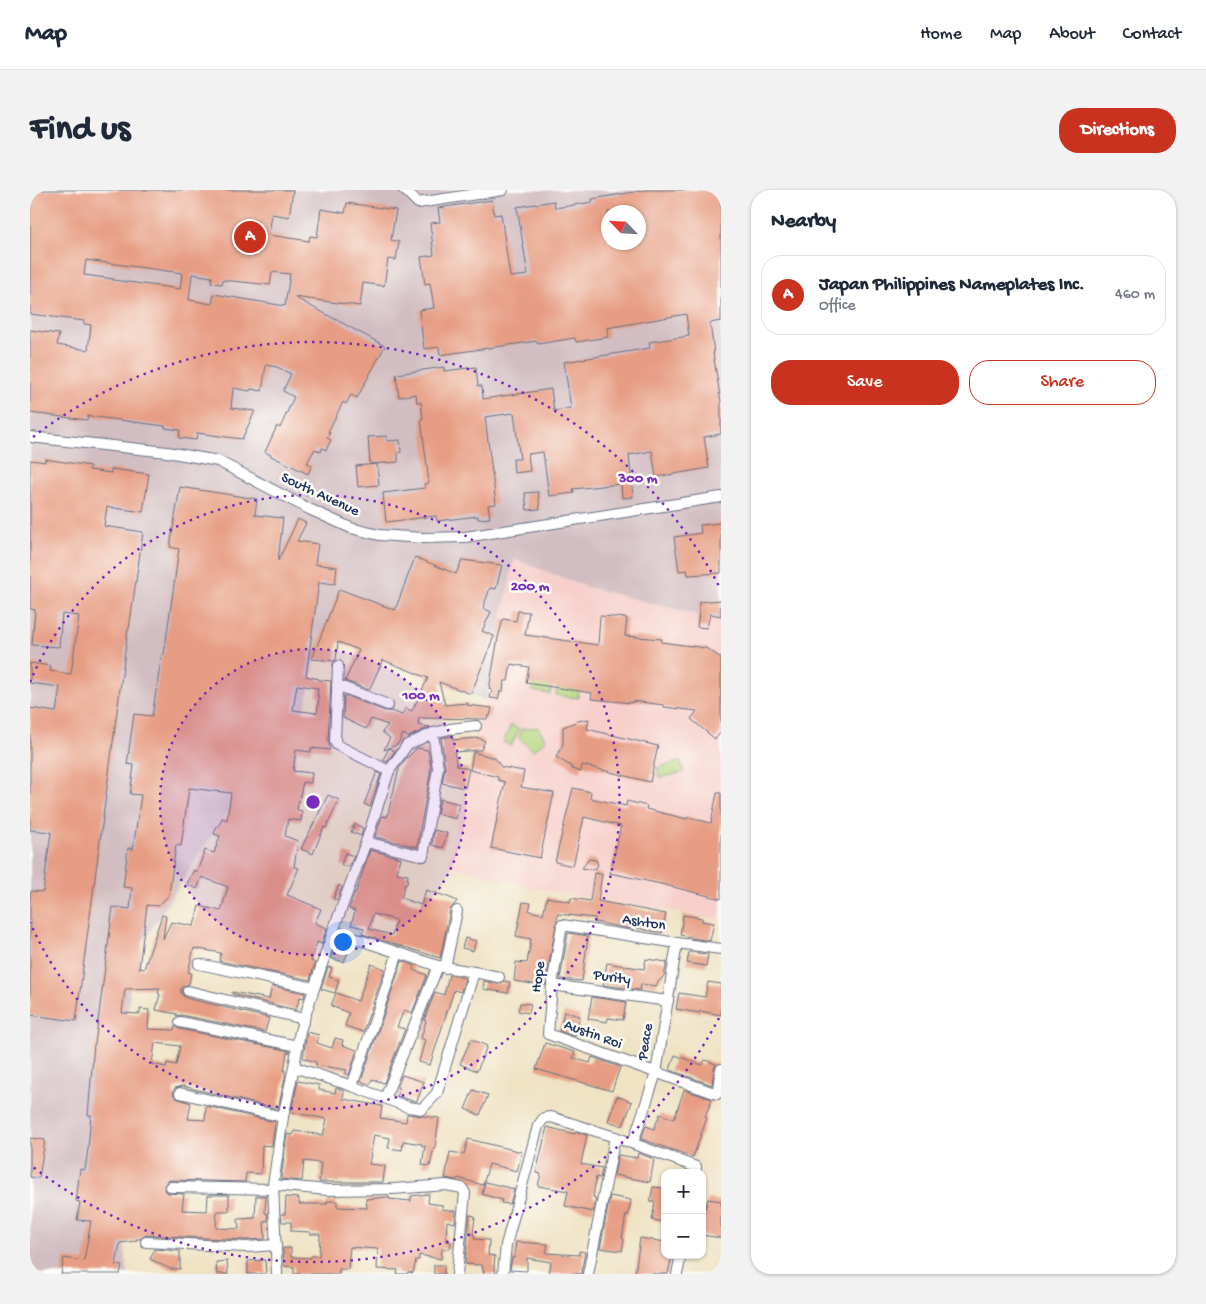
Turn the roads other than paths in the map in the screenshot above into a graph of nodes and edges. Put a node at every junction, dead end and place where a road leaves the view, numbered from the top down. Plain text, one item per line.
1 (404, 190) edge
2 (503, 190) edge
3 (30, 437) edge
4 (721, 497) edge
5 (338, 666) dead end
6 (337, 685) junction
7 (388, 705) dead end
8 (476, 726) dead end
9 (433, 733) junction
10 (389, 771) junction
11 (366, 842) junction
12 (457, 911) dead end
13 (562, 925) joint
14 (333, 931) junction
15 (677, 943) junction
16 (721, 949) edge
17 (398, 953) junction
18 (199, 964) dead end
19 (441, 967) junction
20 (474, 972) junction
21 (500, 977) dead end
22 (552, 985) junction
23 (314, 988) junction
24 (188, 991) dead end
25 (668, 1001) junction
26 (304, 1019) junction
27 (180, 1022) dead end
28 (548, 1034) joint
29 (298, 1046) junction
30 (294, 1067) junction
31 (721, 1068) edge
32 (656, 1073) junction
33 (352, 1086) junction
34 (180, 1093) dead end
35 (386, 1098) junction
36 (283, 1117) junction
37 (615, 1137) junction
38 (633, 1143) junction
39 (694, 1169) edge
40 (171, 1187) dead end
41 (273, 1187) junction
42 (146, 1242) dead end
43 (276, 1245) junction
44 (680, 1259) edge
45 (277, 1274) edge
46 (457, 1274) edge
47 (503, 1274) edge
48 (588, 1274) edge
49 (677, 1274) edge

1 - 2 street
3 - 4 street, South Avenue
5 - 6 street
6 - 7 street
6 - 10 street
8 - 9 street
9 - 10 street
9 - 11 street
10 - 11 street
11 - 14 street
12 - 19 street
13 - 15 street, Ashton
13 - 22 street, Hope
14 - 17 street
14 - 23 street
15 - 16 street, Ashton
15 - 25 street, Peace
17 - 19 street
17 - 33 street
18 - 23 street
19 - 20 street
19 - 35 street
20 - 21 street
20 - 35 street
22 - 25 street, Purity
22 - 28 street, Hope
23 - 26 street
24 - 26 street
25 - 32 street, Peace
26 - 29 street
27 - 29 street
28 - 32 street, Austin Roi
29 - 30 street
30 - 33 street
30 - 36 street
31 - 32 street
32 - 38 street, Peace
33 - 35 street
34 - 36 street
36 - 41 street
37 - 38 street
37 - 47 street
37 - 48 street
38 - 39 street
40 - 41 street
41 - 43 street
41 - 46 street
42 - 43 street
43 - 45 street
44 - 49 street

